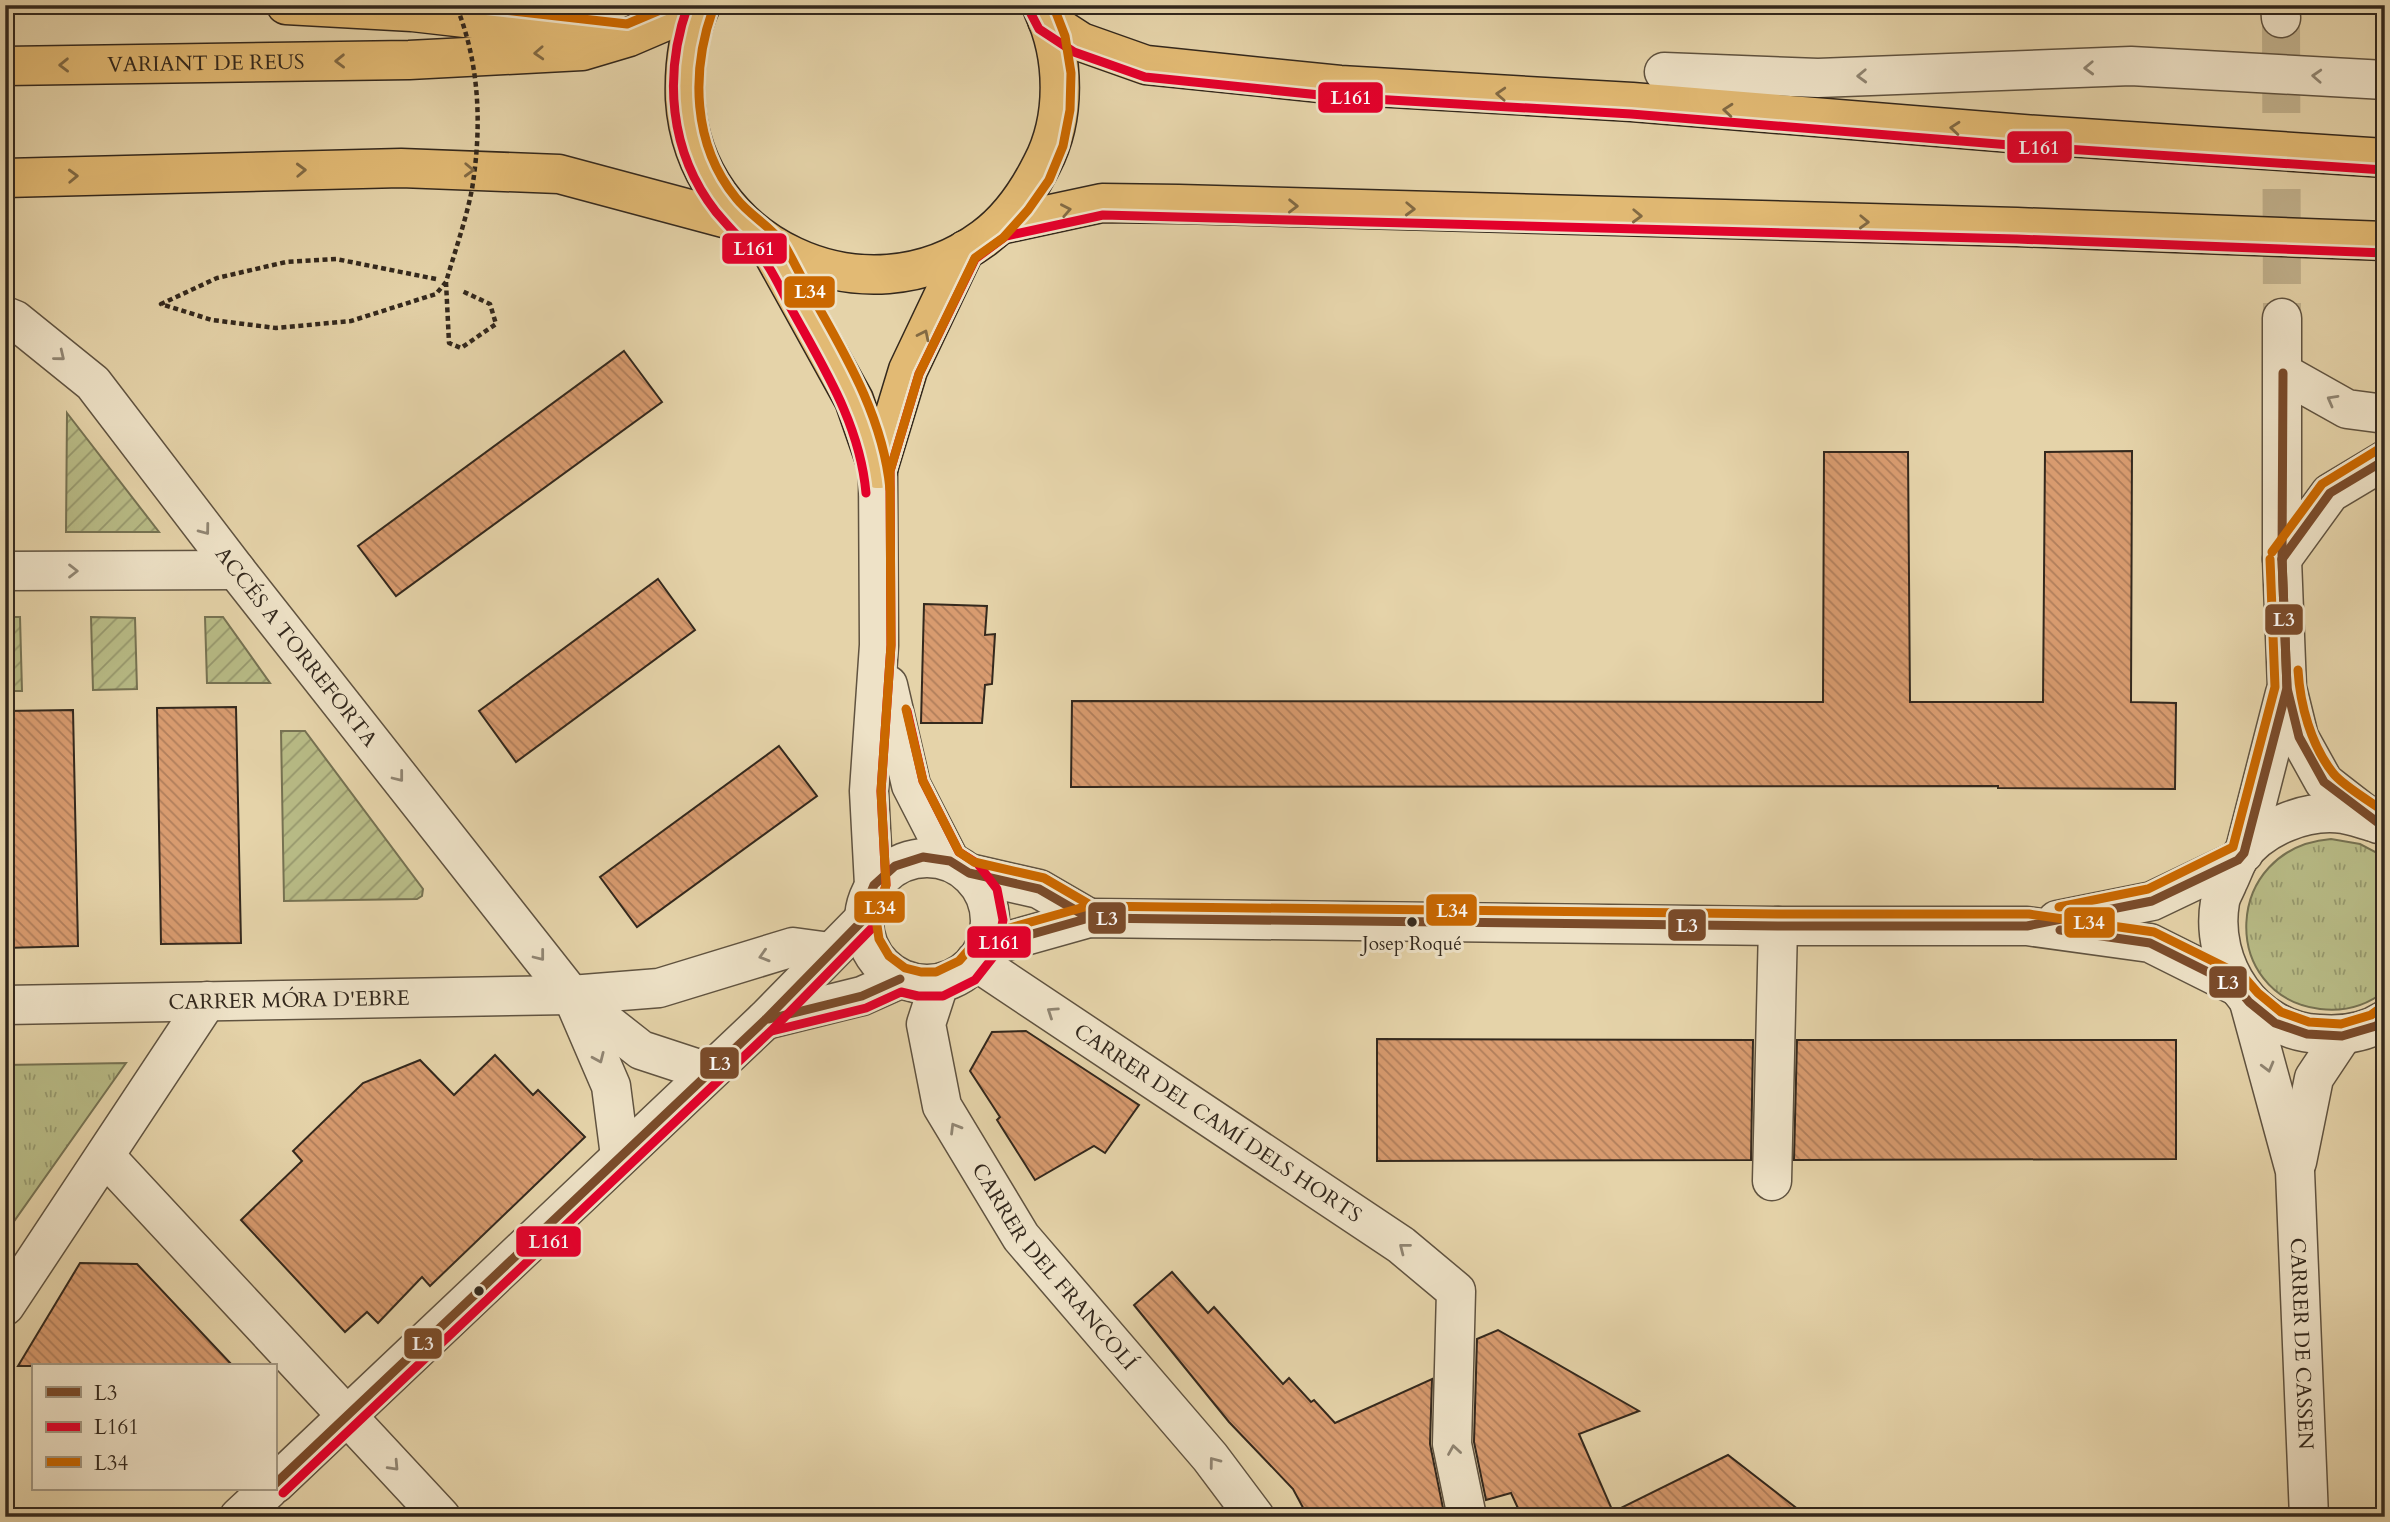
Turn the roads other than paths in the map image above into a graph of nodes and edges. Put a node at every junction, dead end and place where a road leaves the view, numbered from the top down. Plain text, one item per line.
1 (286, 5) edge
2 (700, 6) edge
3 (1044, 13) edge
4 (629, 37) junction
5 (5, 66) edge
6 (1664, 72) joint
7 (2385, 80) edge
8 (1632, 102) junction
9 (2385, 158) edge
10 (5, 178) edge
11 (1000, 225) junction
12 (755, 233) junction
13 (2385, 241) edge
14 (965, 250) junction
15 (5, 316) edge
16 (2282, 317) tunnel mouth
17 (2283, 373) junction
18 (2385, 414) edge
19 (2385, 460) edge
20 (878, 469) junction
21 (2282, 559) junction
22 (236, 570) junction
23 (5, 571) edge
24 (879, 645) junction
25 (2287, 688) junction
26 (2381, 826) edge
27 (2241, 857) junction
28 (960, 867) junction
29 (869, 902) junction
30 (1089, 918) junction
31 (1778, 926) junction
32 (2027, 926) junction
33 (830, 952) junction
34 (981, 954) junction
35 (900, 979) junction
36 (939, 984) junction
37 (2243, 994) junction
38 (571, 995) junction
39 (207, 1001) junction
40 (5, 1005) edge
41 (765, 1020) junction
42 (2385, 1020) edge
43 (2342, 1036) junction
44 (708, 1072) junction
45 (105, 1156) junction
46 (620, 1156) junction
47 (2295, 1171) junction
48 (1772, 1181) dead end
49 (5, 1306) edge
50 (348, 1416) junction
51 (276, 1483) edge
52 (268, 1490) edge
53 (239, 1517) edge
54 (441, 1517) edge
55 (1255, 1517) edge
56 (1468, 1517) edge
57 (2309, 1517) edge

1 - 4 highway
2 - 4 highway, VARIANT DE REUS
2 - 12 highway
8 -> 3 highway
3 - 11 highway
4 -> 5 highway, VARIANT DE REUS
7 -> 6 street
6 - 8 highway
9 -> 8 highway
10 -> 12 highway
11 -> 13 highway
11 - 14 highway
12 - 14 highway
12 - 20 highway
20 -> 14 highway
15 -> 22 street, ACCÉS A TORREFORTA
16 - 17 street
18 -> 17 street
17 - 21 street
19 - 21 street
20 - 24 street
21 - 25 street
23 -> 22 street
22 -> 38 street, ACCÉS A TORREFORTA
24 - 28 street
24 - 29 street
25 - 26 street
25 - 27 street
26 - 27 street
27 - 32 street
27 - 37 street, CARRER DE CASSEN
28 - 29 street
28 - 30 street
28 - 34 street
29 - 33 street
29 - 35 street
30 - 31 street
30 - 34 street
31 - 32 street
31 - 48 street
32 - 37 street
33 -> 38 street, CARRER MÓRA D'EBRE
33 - 41 street
34 - 36 street
56 -> 34 street, CARRER DEL CAMÍ DELS HORTS
35 - 36 street
35 - 41 street
55 -> 36 street, CARRER DEL FRANCOLÍ
37 - 43 street
37 -> 47 street, CARRER DE CASSEN
38 - 39 street, CARRER MÓRA D'EBRE
38 - 44 street
38 -> 46 street
39 - 40 street, CARRER MÓRA D'EBRE
39 - 45 street
41 - 44 street
42 - 43 street
43 - 47 street, CARRER DE CASSEN
44 - 46 street
45 - 49 street
45 - 50 street
46 - 50 street
47 - 57 street, CARRER DE CASSEN
50 - 51 street
50 -> 54 street
52 - 53 street

